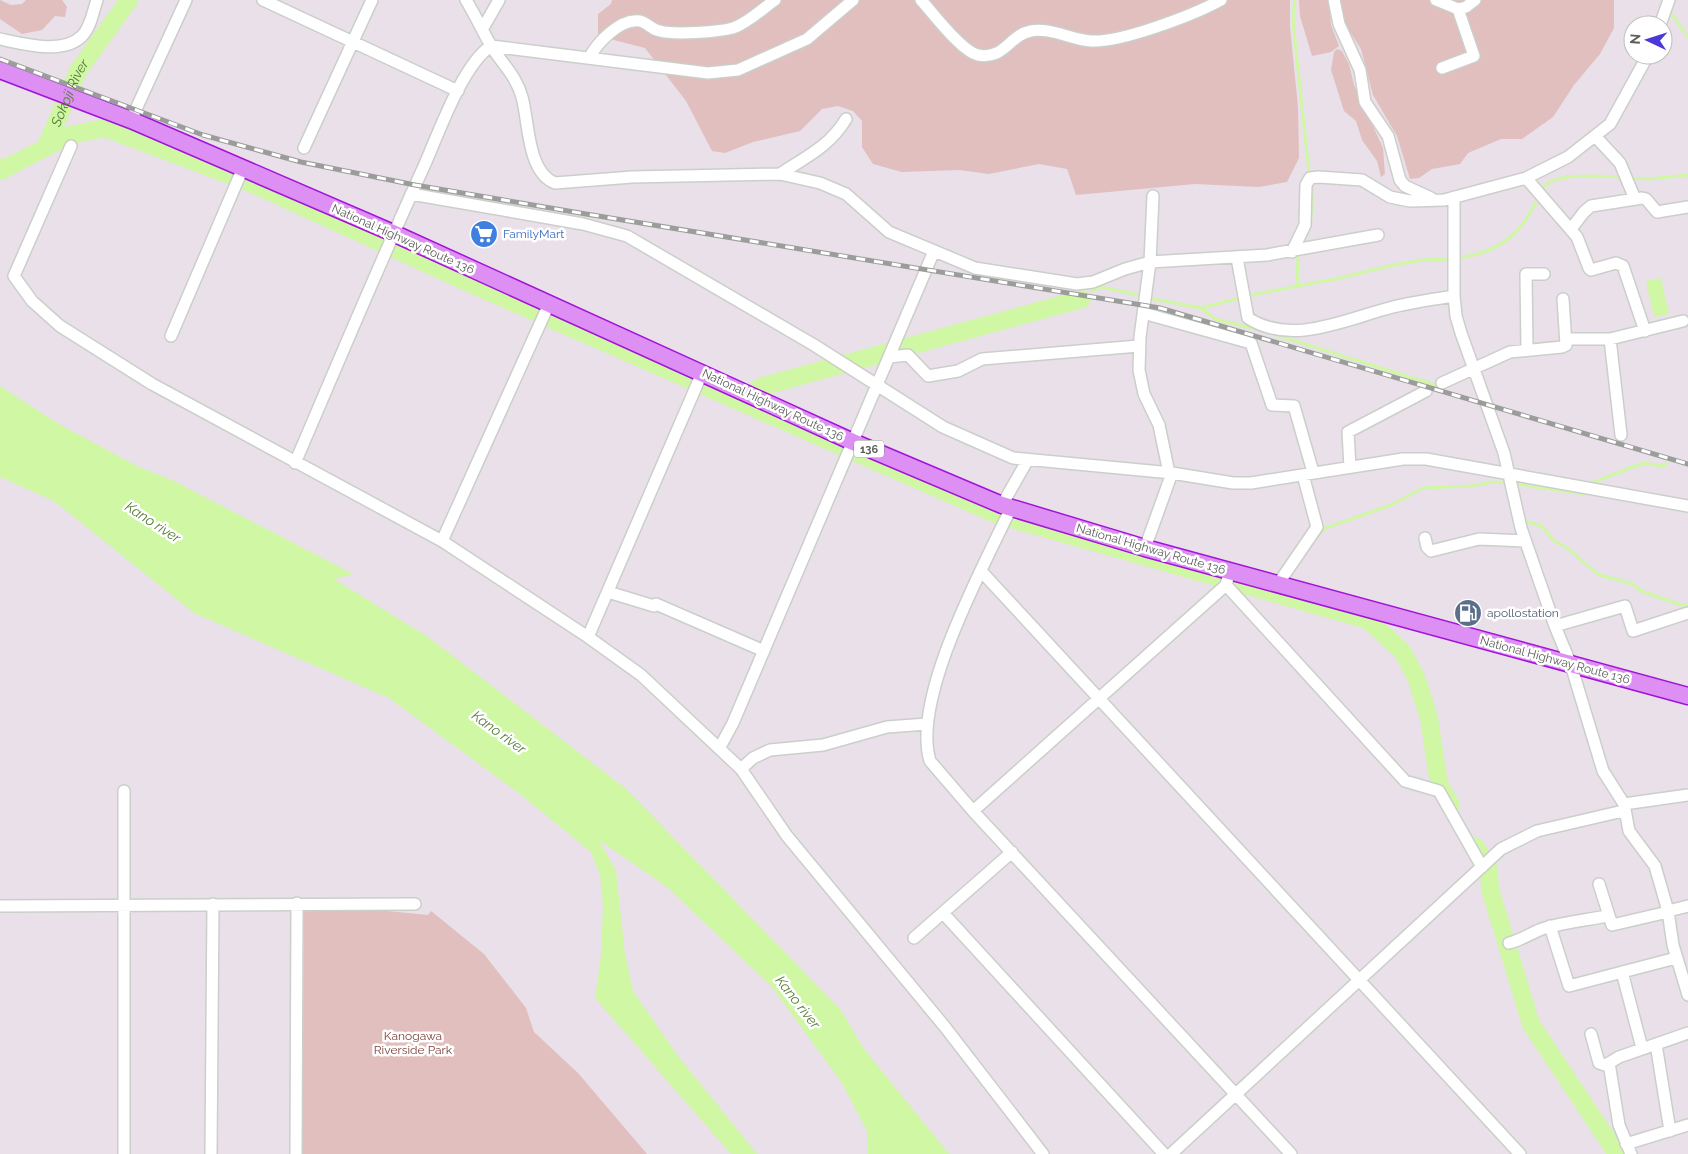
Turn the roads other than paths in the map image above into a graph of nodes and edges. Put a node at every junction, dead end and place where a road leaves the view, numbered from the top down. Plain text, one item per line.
1 (97, 0) edge
2 (186, 0) edge
3 (263, 0) edge
4 (372, 0) edge
5 (466, 0) edge
6 (499, 0) edge
7 (775, 0) edge
8 (854, 0) edge
9 (921, 0) edge
10 (1220, 0) edge
11 (1334, 0) edge
12 (1436, 0) edge
13 (1475, 0) edge
14 (1669, 0) edge
15 (1458, 9) junction
16 (1664, 15) edge
17 (482, 28) junction
18 (0, 39) edge
19 (353, 42) junction
20 (491, 46) junction
21 (589, 58) junction
22 (1643, 65) edge
23 (1442, 68) dead end
24 (0, 70) edge
25 (458, 91) junction
26 (846, 119) dead end
27 (131, 120) junction
28 (1595, 136) junction
29 (71, 146) dead end
30 (304, 148) dead end
31 (243, 168) junction
32 (780, 174) junction
33 (1526, 178) junction
34 (411, 194) junction
35 (1153, 196) dead end
36 (1454, 197) junction
37 (1635, 199) junction
38 (1437, 200) junction
39 (1688, 207) edge
40 (1571, 229) junction
41 (1378, 235) dead end
42 (390, 242) junction
43 (934, 251) junction
44 (1292, 252) junction
45 (1237, 258) junction
46 (1150, 262) junction
47 (1544, 274) dead end
48 (1454, 296) junction
49 (1563, 299) dead end
50 (549, 304) junction
51 (1143, 313) junction
52 (1683, 321) dead end
53 (1644, 331) junction
54 (171, 336) dead end
55 (1610, 338) junction
56 (1567, 340) junction
57 (1139, 346) junction
58 (1527, 350) junction
59 (889, 357) junction
60 (1473, 367) junction
61 (702, 373) junction
62 (1442, 383) dead end
63 (877, 386) junction
64 (1426, 391) dead end
65 (1621, 436) dead end
66 (853, 442) junction
67 (1027, 461) junction
68 (295, 462) junction
69 (1350, 467) junction
70 (1170, 473) junction
71 (1308, 473) junction
72 (1510, 476) junction
73 (1688, 506) edge
74 (1006, 507) junction
75 (1425, 538) dead end
76 (442, 541) junction
77 (1525, 541) junction
78 (1145, 548) junction
79 (982, 571) junction
80 (1228, 578) junction
81 (1278, 584) junction
82 (608, 592) junction
83 (1688, 613) edge
84 (1554, 626) junction
85 (588, 637) junction
86 (764, 650) junction
87 (1572, 664) junction
88 (1688, 696) edge
89 (1100, 699) junction
90 (927, 724) junction
91 (720, 747) junction
92 (741, 769) junction
93 (124, 791) dead end
94 (1688, 795) edge
95 (1624, 808) junction
96 (973, 811) junction
97 (1012, 852) junction
98 (1482, 867) junction
99 (1599, 884) dead end
100 (297, 903) junction
101 (124, 904) junction
102 (213, 904) junction
103 (416, 904) dead end
104 (0, 906) edge
105 (1688, 906) edge
106 (1668, 912) junction
107 (943, 913) junction
108 (1607, 916) junction
109 (1550, 926) junction
110 (914, 938) dead end
111 (1509, 943) dead end
112 (1676, 958) junction
113 (1622, 972) junction
114 (1358, 980) junction
115 (1688, 995) edge
116 (1688, 1033) edge
117 (1591, 1034) dead end
118 (1656, 1044) junction
119 (1642, 1048) junction
120 (1609, 1063) junction
121 (1234, 1094) junction
122 (1688, 1125) edge
123 (1670, 1131) junction
124 (1629, 1149) edge
125 (124, 1154) edge
126 (211, 1154) edge
127 (296, 1154) edge
128 (1043, 1154) edge
129 (1164, 1154) edge
130 (1171, 1154) edge
131 (1291, 1154) edge
132 (1520, 1154) edge

1 - 18 street
2 - 27 street
3 - 19 street
4 - 19 street
5 - 17 street
6 - 17 street
7 - 21 street
8 - 21 street
9 - 10 street
11 - 38 street
12 - 15 street
13 - 15 street
14 - 16 street
15 - 23 street
17 - 20 street
19 - 25 street
19 - 30 street
20 - 21 street
20 - 25 street
20 - 32 street
22 - 28 street
24 - 27 highway, National Highway Route 136 / 136
25 - 34 street
26 - 32 street
27 - 31 highway, National Highway Route 136 / 136
28 - 33 street
28 - 37 street
29 - 68 street
31 - 42 highway, National Highway Route 136 / 136
31 - 54 street
32 - 43 street
33 - 36 street
33 - 40 street
34 - 42 street
34 - 63 street
35 - 46 street
36 - 38 street
36 - 48 street
37 - 39 street
37 - 40 street
38 - 44 street
40 - 53 street
41 - 44 street
42 - 50 highway, National Highway Route 136 / 136
42 - 68 street
43 - 46 street
43 - 59 street
44 - 45 street
45 - 46 street
45 - 48 street
46 - 51 street
47 - 58 street
48 - 60 street
49 - 56 street
50 - 61 highway, National Highway Route 136 / 136
50 - 76 street
51 - 57 street
51 - 71 street
52 - 53 street
53 - 55 street
55 - 56 street
55 - 65 street
56 - 58 street
57 - 59 street
57 - 70 street
58 - 60 street
59 - 63 street
60 - 62 street
60 - 72 street
61 - 66 highway, National Highway Route 136 / 136
61 - 82 street
63 - 66 street
63 - 67 street
64 - 69 street
66 - 74 highway, National Highway Route 136 / 136
66 - 86 street
67 - 70 street
67 - 74 street
68 - 76 street
69 - 71 street
69 - 72 street
70 - 71 street
70 - 78 street
71 - 81 street
72 - 73 street
72 - 77 street
74 - 78 highway, National Highway Route 136 / 136
74 - 79 street
75 - 77 street
76 - 85 street
77 - 84 street
78 - 80 highway, National Highway Route 136 / 136
79 - 89 street
79 - 90 street
80 - 81 highway, National Highway Route 136 / 136
80 - 89 street
80 - 98 street
81 - 87 highway, National Highway Route 136 / 136
82 - 85 street
82 - 86 street
83 - 84 street
84 - 87 street
85 - 91 street
86 - 91 street
87 - 88 highway, National Highway Route 136 / 136
87 - 95 street
89 - 96 street
89 - 114 street
90 - 92 street
90 - 96 street
91 - 92 street
92 - 128 street
93 - 101 street
94 - 95 street
95 - 98 street
95 - 106 street
96 - 97 street
97 - 107 street
97 - 121 street
98 - 114 street
99 - 108 street
100 - 102 street
100 - 103 street
100 - 127 street
101 - 102 street
101 - 104 street
101 - 125 street
102 - 126 street
105 - 106 street
106 - 108 street
106 - 112 street
107 - 110 street
107 - 129 street
108 - 109 street
109 - 111 street
109 - 113 street
112 - 113 street
112 - 115 street
113 - 119 street
114 - 121 street
114 - 132 street
116 - 118 street
117 - 120 street
118 - 119 street
118 - 123 street
119 - 120 street
120 - 124 street
121 - 130 street
121 - 131 street
122 - 123 street
123 - 124 street

